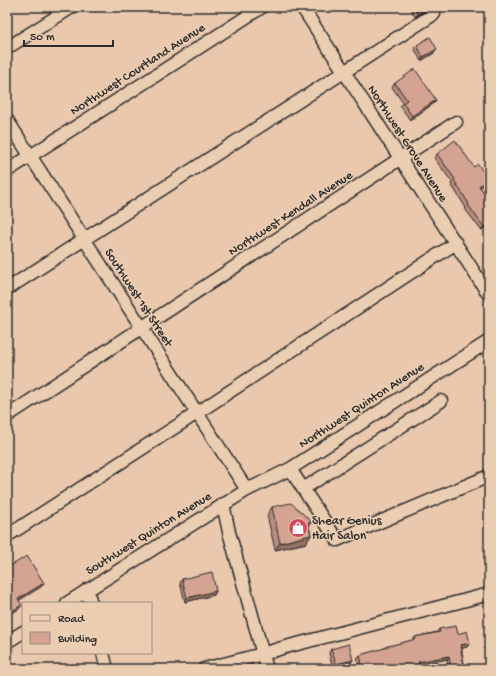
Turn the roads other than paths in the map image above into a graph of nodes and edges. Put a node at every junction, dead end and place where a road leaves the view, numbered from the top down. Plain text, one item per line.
1 (72, 7) edge
2 (262, 7) edge
3 (302, 7) edge
4 (434, 14) dead end
5 (7, 48) edge
6 (344, 72) junction
7 (7, 120) edge
8 (456, 122) dead end
9 (30, 156) junction
10 (400, 159) junction
11 (7, 171) edge
12 (84, 239) junction
13 (456, 243) junction
14 (7, 289) edge
15 (489, 295) edge
16 (142, 328) junction
17 (489, 341) edge
18 (441, 401) dead end
19 (196, 413) junction
20 (7, 416) edge
21 (290, 469) junction
22 (489, 476) edge
23 (247, 490) junction
24 (303, 490) junction
25 (223, 504) junction
26 (7, 536) edge
27 (87, 590) junction
28 (489, 594) edge
29 (69, 602) edge
30 (91, 602) edge
31 (22, 633) edge
32 (7, 642) edge
33 (103, 654) edge
34 (263, 654) junction
35 (107, 669) edge
36 (204, 669) edge
37 (267, 669) edge

1 - 5 street
2 - 9 street, Northwest Courtland Avenue
3 - 6 street, Northwest Grove Avenue
4 - 6 street
6 - 10 street, Northwest Grove Avenue
6 - 12 street
7 - 9 street, Southwest 1st Street
8 - 10 street, Northwest Kendall Avenue
9 - 11 street, Northwest Courtland Avenue
9 - 12 street, Southwest 1st Street
10 - 13 street, Northwest Grove Avenue
10 - 16 street, Northwest Kendall Avenue
12 - 14 street
12 - 16 street, Southwest 1st Street
13 - 15 street, Northwest Grove Avenue
13 - 19 street
16 - 19 street, Southwest 1st Street
16 - 20 street, Northwest Kendall Avenue
17 - 21 street, Northwest Quinton Avenue
18 - 24 street
19 - 23 street, Southwest 1st Street
19 - 26 street
21 - 23 street, Northwest Quinton Avenue
21 - 24 street
22 - 24 street
23 - 25 street, Southwest Quinton Avenue
25 - 27 street, Southwest Quinton Avenue
25 - 34 street
27 - 29 street, Southwest Quinton Avenue
27 - 30 street
28 - 34 street
31 - 32 street
33 - 35 street
34 - 36 street
34 - 37 street

